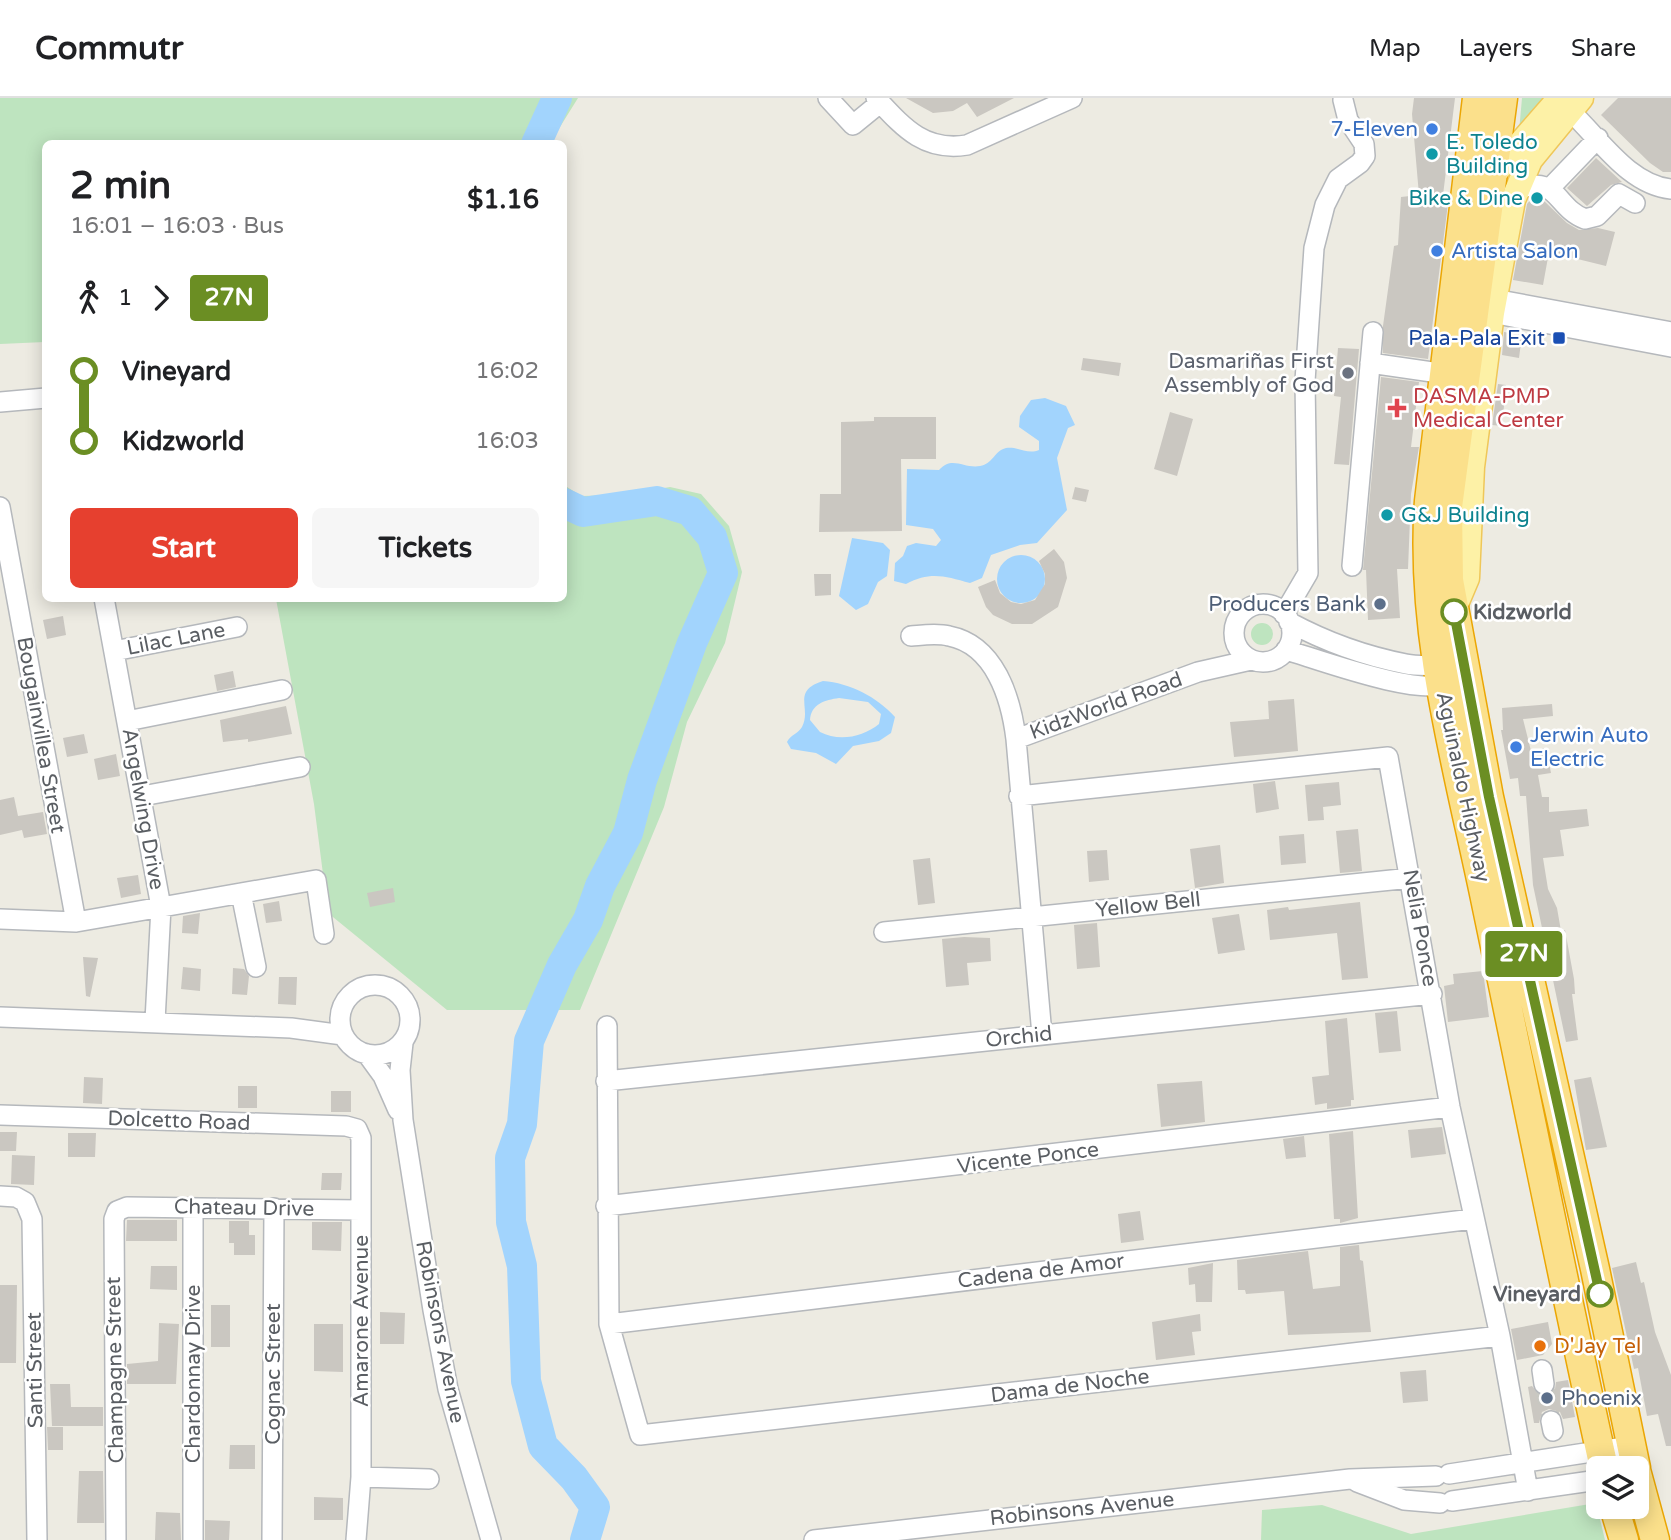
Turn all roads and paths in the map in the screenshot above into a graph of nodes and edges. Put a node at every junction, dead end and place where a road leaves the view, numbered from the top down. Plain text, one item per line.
1 (828, 98) edge
2 (1072, 98) edge
3 (1477, 98) edge
4 (1503, 98) edge
5 (878, 100) edge
6 (1343, 100) dead end
7 (1571, 103) edge
8 (1598, 138) junction
9 (1503, 184) junction
10 (1550, 188) junction
11 (1671, 189) edge
12 (1635, 203) dead end
13 (1493, 306) junction
14 (1373, 332) dead end
15 (1671, 332) edge
16 (1671, 347) edge
17 (1370, 363) junction
18 (1446, 374) junction
19 (42, 398) edge
20 (0, 402) edge
21 (0, 507) edge
22 (1352, 566) dead end
23 (105, 602) edge
24 (1453, 611) junction
25 (1286, 618) junction
26 (237, 626) dead end
27 (911, 636) dead end
28 (1286, 650) junction
29 (114, 651) junction
30 (1244, 653) junction
31 (1356, 661) junction
32 (1448, 675) junction
33 (282, 690) dead end
34 (127, 721) junction
35 (1016, 738) junction
36 (300, 767) dead end
37 (142, 796) junction
38 (1019, 796) junction
39 (1411, 878) junction
40 (241, 893) junction
41 (161, 907) junction
42 (1030, 917) junction
43 (0, 919) edge
44 (76, 922) junction
45 (884, 932) dead end
46 (324, 934) dead end
47 (256, 967) dead end
48 (1432, 994) junction
49 (340, 1013) junction
50 (0, 1017) edge
51 (155, 1021) junction
52 (607, 1026) dead end
53 (291, 1028) junction
54 (343, 1035) junction
55 (1042, 1035) junction
56 (403, 1043) junction
57 (367, 1055) junction
58 (606, 1081) junction
59 (1450, 1107) junction
60 (0, 1115) edge
61 (403, 1120) junction
62 (357, 1129) joint
63 (0, 1196) edge
64 (606, 1206) junction
65 (127, 1207) joint
66 (194, 1208) junction
67 (274, 1208) junction
68 (361, 1210) junction
69 (1473, 1219) junction
70 (609, 1324) junction
71 (1500, 1336) junction
72 (1601, 1456) edge
73 (1633, 1456) edge
74 (1586, 1461) edge
75 (1523, 1463) junction
76 (362, 1477) junction
77 (429, 1479) dead end
78 (1350, 1479) junction
79 (1586, 1482) edge
80 (1528, 1492) junction
81 (360, 1514) junction
82 (1649, 1518) edge
83 (1618, 1519) edge
84 (37, 1540) edge
85 (116, 1540) edge
86 (193, 1540) edge
87 (272, 1540) edge
88 (356, 1540) edge
89 (369, 1540) edge
90 (491, 1540) edge
91 (814, 1540) edge
92 (1624, 1540) edge
93 (1655, 1540) edge

1 - 5 street
2 - 5 street
3 - 18 highway, Aguinaldo Highway
4 - 9 highway, Aguinaldo Highway
6 - 25 street
7 - 8 street
7 - 9 main road
8 - 10 street
8 - 11 street
9 - 10 street
9 - 13 main road, Aguinaldo Highway
9 - 24 highway, Aguinaldo Highway
10 - 12 street
13 - 15 street
13 - 16 street
13 - 24 main road, Aguinaldo Highway
14 - 17 street
17 - 18 street
17 - 22 street
18 - 32 highway, Aguinaldo Highway
19 - 20 street
21 - 44 street, Bougainvillea Street
23 - 29 street, Angelwing Drive
24 - 32 highway, Aguinaldo Highway
25 - 28 street
25 - 30 street
25 - 31 street
26 - 29 street, Lilac Lane
27 - 35 street, KidzWorld Road
28 - 30 street
28 - 31 street
29 - 34 street, Angelwing Drive
30 - 35 street, KidzWorld Road
31 - 32 street
32 - 72 highway, Aguinaldo Highway
32 - 73 highway, Aguinaldo Highway
33 - 34 street
34 - 37 street, Angelwing Drive
35 - 38 street
36 - 37 street
37 - 41 street, Angelwing Drive
38 - 39 street, Nelia Ponce
38 - 42 street
39 - 42 street, Yellow Bell
39 - 48 street, Nelia Ponce
40 - 41 street
40 - 46 street
40 - 47 street
41 - 44 street
41 - 51 street, Angelwing Drive
42 - 45 street, Yellow Bell
42 - 55 street
43 - 44 street
48 - 55 street, Orchid
48 - 59 street, Nelia Ponce
49 - 53 street
49 - 54 street
49 - 56 street
50 - 51 street
51 - 53 street
52 - 58 street
53 - 54 street
54 - 57 street
55 - 58 street, Orchid
56 - 57 street
56 - 61 street, Robinsons Avenue
57 - 61 street, Robinsons Avenue
58 - 64 street
59 - 64 street, Vicente Ponce
59 - 69 street, Nelia Ponce
60 - 62 street, Dolcetto Road
61 - 90 street, Robinsons Avenue
62 - 68 street, Amarone Avenue
63 - 84 street, Santi Street
64 - 70 street
65 - 66 street, Chateau Drive
65 - 85 street, Champagne Street
66 - 67 street, Chateau Drive
66 - 86 street, Chardonnay Drive
67 - 68 street, Chateau Drive
67 - 87 street, Cognac Street
68 - 76 street, Amarone Avenue
69 - 70 street, Cadena de Amor
69 - 71 street, Nelia Ponce
70 - 71 street, Dama de Noche
71 - 75 street, Nelia Ponce
74 - 75 street, Robinsons Avenue
75 - 78 street, Robinsons Avenue
75 - 80 street, Nelia Ponce
76 - 77 street
76 - 81 street, Amarone Avenue
78 - 80 street, Robinsons Avenue
78 - 91 street, Robinsons Avenue
79 - 80 street, Robinsons Avenue
81 - 88 street, Amarone Avenue
81 - 89 street, Amarone Avenue
82 - 93 highway, Aguinaldo Highway
83 - 92 highway

